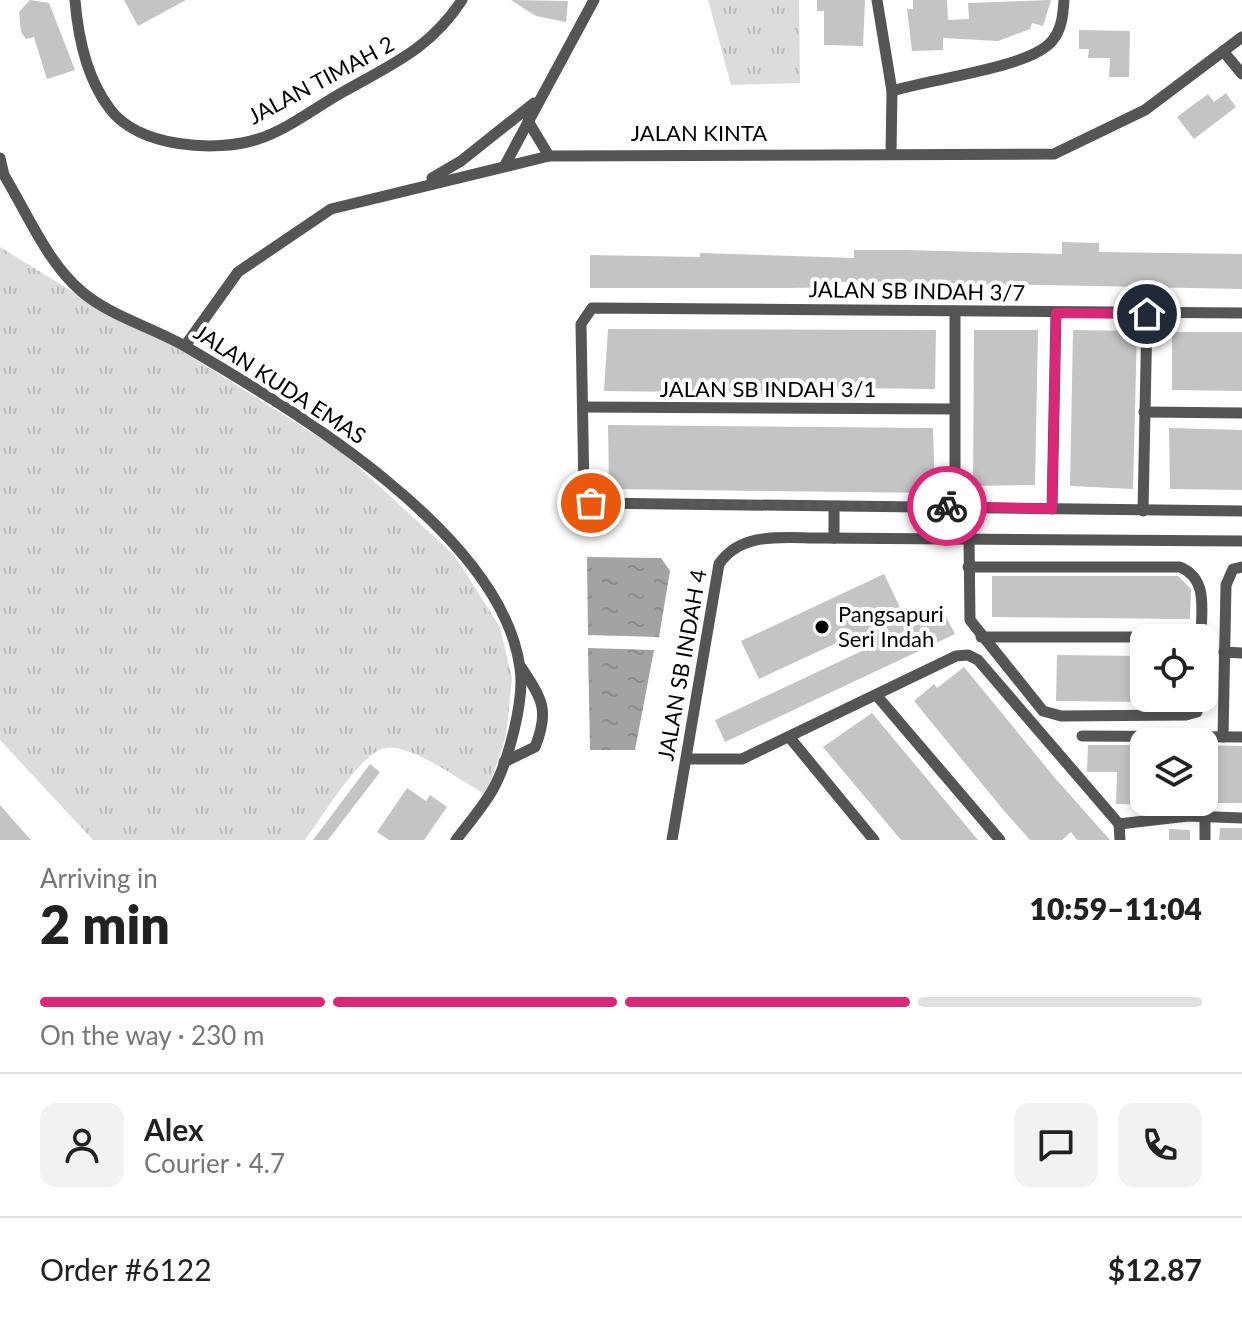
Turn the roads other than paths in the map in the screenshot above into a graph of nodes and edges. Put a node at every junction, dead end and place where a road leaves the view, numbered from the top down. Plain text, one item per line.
1 (75, 0) edge
2 (462, 0) edge
3 (594, 0) edge
4 (877, 0) edge
5 (1064, 0) edge
6 (1242, 37) edge
7 (1223, 51) junction
8 (1242, 74) edge
9 (892, 91) junction
10 (541, 97) junction
11 (528, 121) junction
12 (891, 153) junction
13 (549, 156) junction
14 (0, 158) edge
15 (505, 165) junction
16 (422, 184) junction
17 (955, 311) junction
18 (1056, 313) junction
19 (1242, 313) edge
20 (1147, 314) junction
21 (185, 346) junction
22 (583, 407) junction
23 (954, 409) junction
24 (1144, 412) junction
25 (1242, 413) edge
26 (955, 506) junction
27 (834, 507) junction
28 (1052, 509) junction
29 (1143, 511) junction
30 (1242, 511) edge
31 (834, 538) junction
32 (969, 539) junction
33 (1242, 541) edge
34 (968, 567) junction
35 (1238, 568) edge
36 (1201, 624) edge
37 (981, 637) junction
38 (1130, 638) edge
39 (1224, 652) junction
40 (1242, 653) edge
41 (520, 667) junction
42 (877, 696) junction
43 (1197, 712) edge
44 (1082, 736) dead end
45 (1223, 737) junction
46 (1242, 737) edge
47 (790, 738) junction
48 (687, 759) junction
49 (504, 762) junction
50 (1205, 818) junction
51 (1242, 818) edge
52 (1119, 824) junction
53 (456, 840) edge
54 (672, 840) edge
55 (874, 840) edge
56 (999, 840) edge
57 (1120, 840) edge
58 (1205, 840) edge

1 - 2 street, JALAN TIMAH 2
3 - 10 street
4 - 9 street
5 - 9 street
6 - 7 street, JALAN KINTA
7 - 8 street
7 - 12 street, JALAN KINTA
9 - 12 street
10 - 11 street
10 - 16 street
11 - 13 street
11 - 15 street
12 - 13 street, JALAN KINTA
13 - 15 street, JALAN KINTA
14 - 21 street, JALAN KUDA EMAS
15 - 16 street, JALAN KINTA
16 - 21 street, JALAN KINTA
17 - 18 street, JALAN SB INDAH 3/7
17 - 22 street, JALAN SB INDAH 3/7
17 - 23 street
18 - 20 street, JALAN SB INDAH 3/7
18 - 28 street
19 - 20 street, JALAN SB INDAH 3/7
20 - 24 street
21 - 41 street, JALAN KUDA EMAS
22 - 23 street, JALAN SB INDAH 3/1
22 - 27 street
23 - 26 street
24 - 25 street
24 - 29 street
26 - 27 street
26 - 28 street
27 - 31 street
28 - 29 street
29 - 30 street
31 - 32 street, JALAN SB INDAH 4
31 - 48 street, JALAN SB INDAH 4
32 - 33 street, JALAN SB INDAH 4
32 - 34 street
34 - 36 street
34 - 37 street
35 - 39 street
37 - 38 street
37 - 43 street
39 - 40 street
39 - 45 street
41 - 49 street, JALAN KUDA EMAS
41 - 49 street, JALAN KUDA EMAS
42 - 47 street
42 - 52 street
42 - 56 street
44 - 45 street
45 - 46 street
47 - 48 street
47 - 55 street
48 - 54 street, JALAN SB INDAH 4
49 - 53 street, JALAN KUDA EMAS
50 - 51 street
50 - 52 street
50 - 58 street
52 - 57 street

